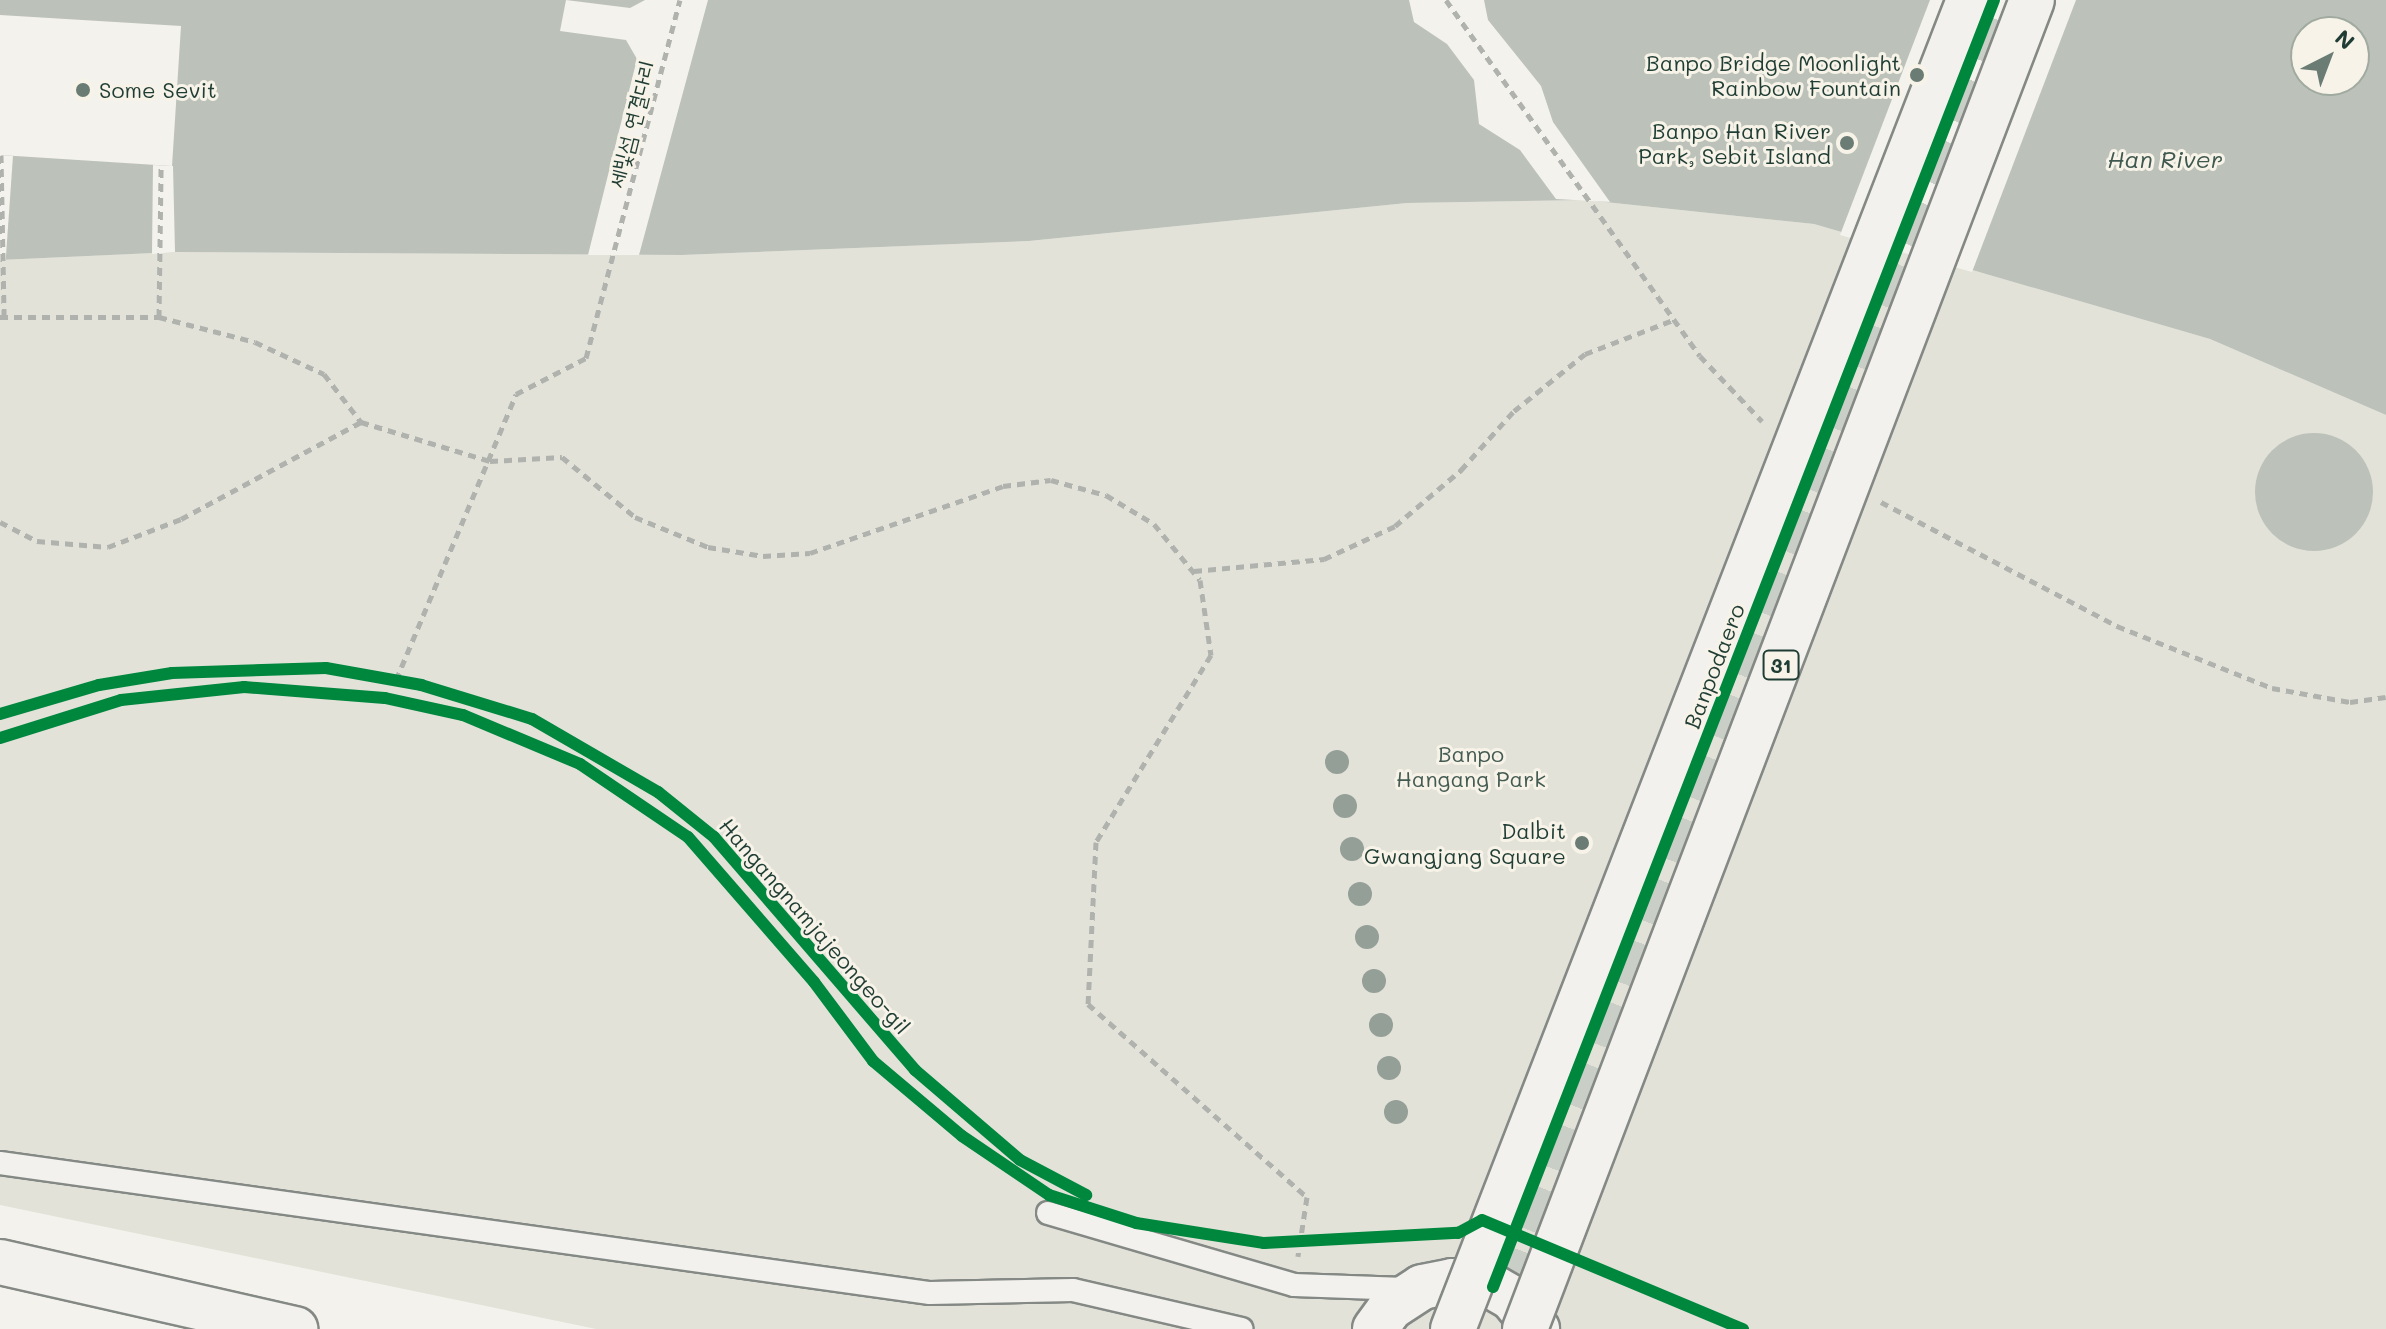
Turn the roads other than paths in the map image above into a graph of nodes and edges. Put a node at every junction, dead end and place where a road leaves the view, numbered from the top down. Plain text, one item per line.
1 (1969, 0) edge
2 (2032, 0) edge
3 (0, 1163) edge
4 (1048, 1213) dead end
5 (0, 1262) edge
6 (1422, 1287) junction
7 (153, 1299) junction
8 (251, 1329) edge
9 (296, 1329) edge
10 (1242, 1329) edge
11 (1375, 1329) edge
12 (1453, 1329) edge
13 (1525, 1329) edge
14 (1537, 1329) edge

1 - 12 main road, Banpodaero, bridge
2 - 13 main road, 31, bridge
3 - 10 lane
4 - 6 lane
5 - 7 main road
6 - 11 main road
6 - 14 main road
7 - 8 main road
7 - 9 main road

